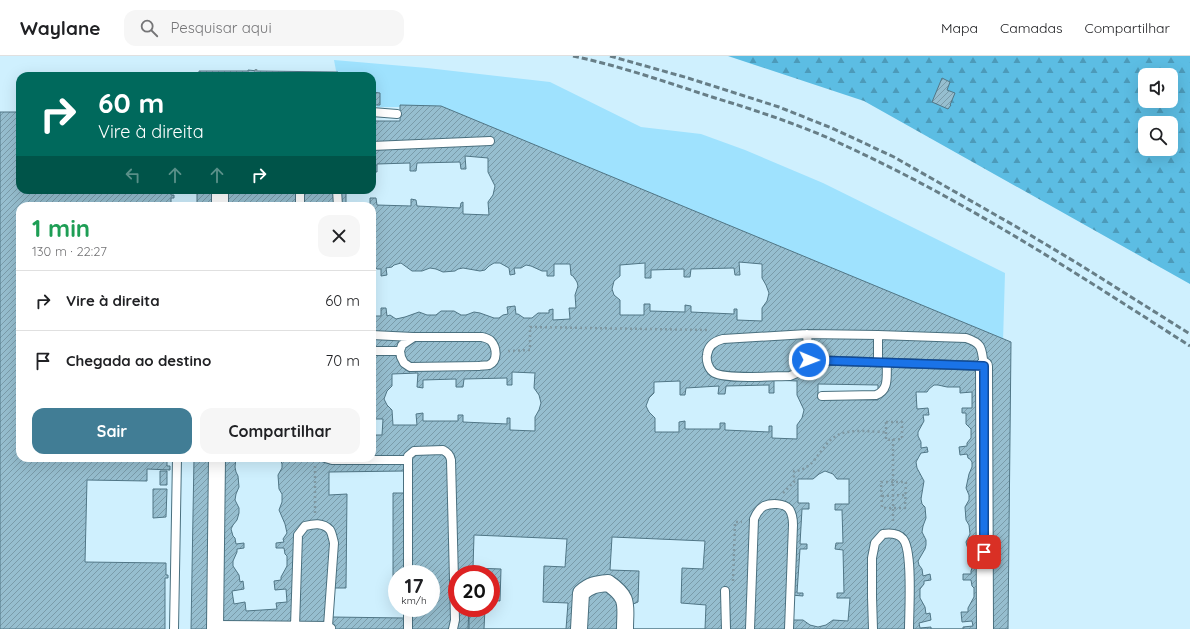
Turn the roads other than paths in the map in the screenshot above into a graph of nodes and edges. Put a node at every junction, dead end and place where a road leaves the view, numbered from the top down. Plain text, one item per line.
1 (376, 112) edge
2 (397, 114) dead end
3 (490, 141) dead end
4 (376, 146) edge
5 (807, 334) junction
6 (376, 335) edge
7 (878, 335) junction
8 (414, 337) junction
9 (376, 351) edge
10 (400, 351) junction
11 (809, 360) junction
12 (883, 362) junction
13 (984, 366) junction
14 (822, 396) dead end
15 (376, 460) edge
16 (408, 460) junction
17 (177, 462) edge
18 (217, 462) edge
19 (408, 565) edge
20 (725, 591) dead end
21 (408, 617) edge
22 (295, 626) junction
23 (215, 627) edge
24 (330, 627) edge
25 (174, 629) edge
26 (408, 629) edge
27 (453, 629) edge
28 (579, 629) edge
29 (625, 629) edge
30 (726, 629) edge
31 (750, 629) edge
32 (789, 629) edge
33 (873, 629) edge
34 (909, 629) edge
35 (984, 629) edge

1 - 2 lane
3 - 4 lane
5 - 7 lane
5 - 11 lane
5 - 11 lane
6 - 8 lane
7 - 12 lane
7 - 13 lane
8 - 10 lane
8 - 10 lane
9 - 10 lane
11 - 12 lane
12 - 13 lane
12 - 14 lane
13 - 35 street
15 - 16 lane
16 - 19 lane
16 - 27 lane
17 - 25 lane
18 - 23 street
20 - 30 lane
21 - 26 lane
22 - 23 lane
22 - 24 lane
22 - 24 lane
28 - 29 street
31 - 32 lane
33 - 34 lane

